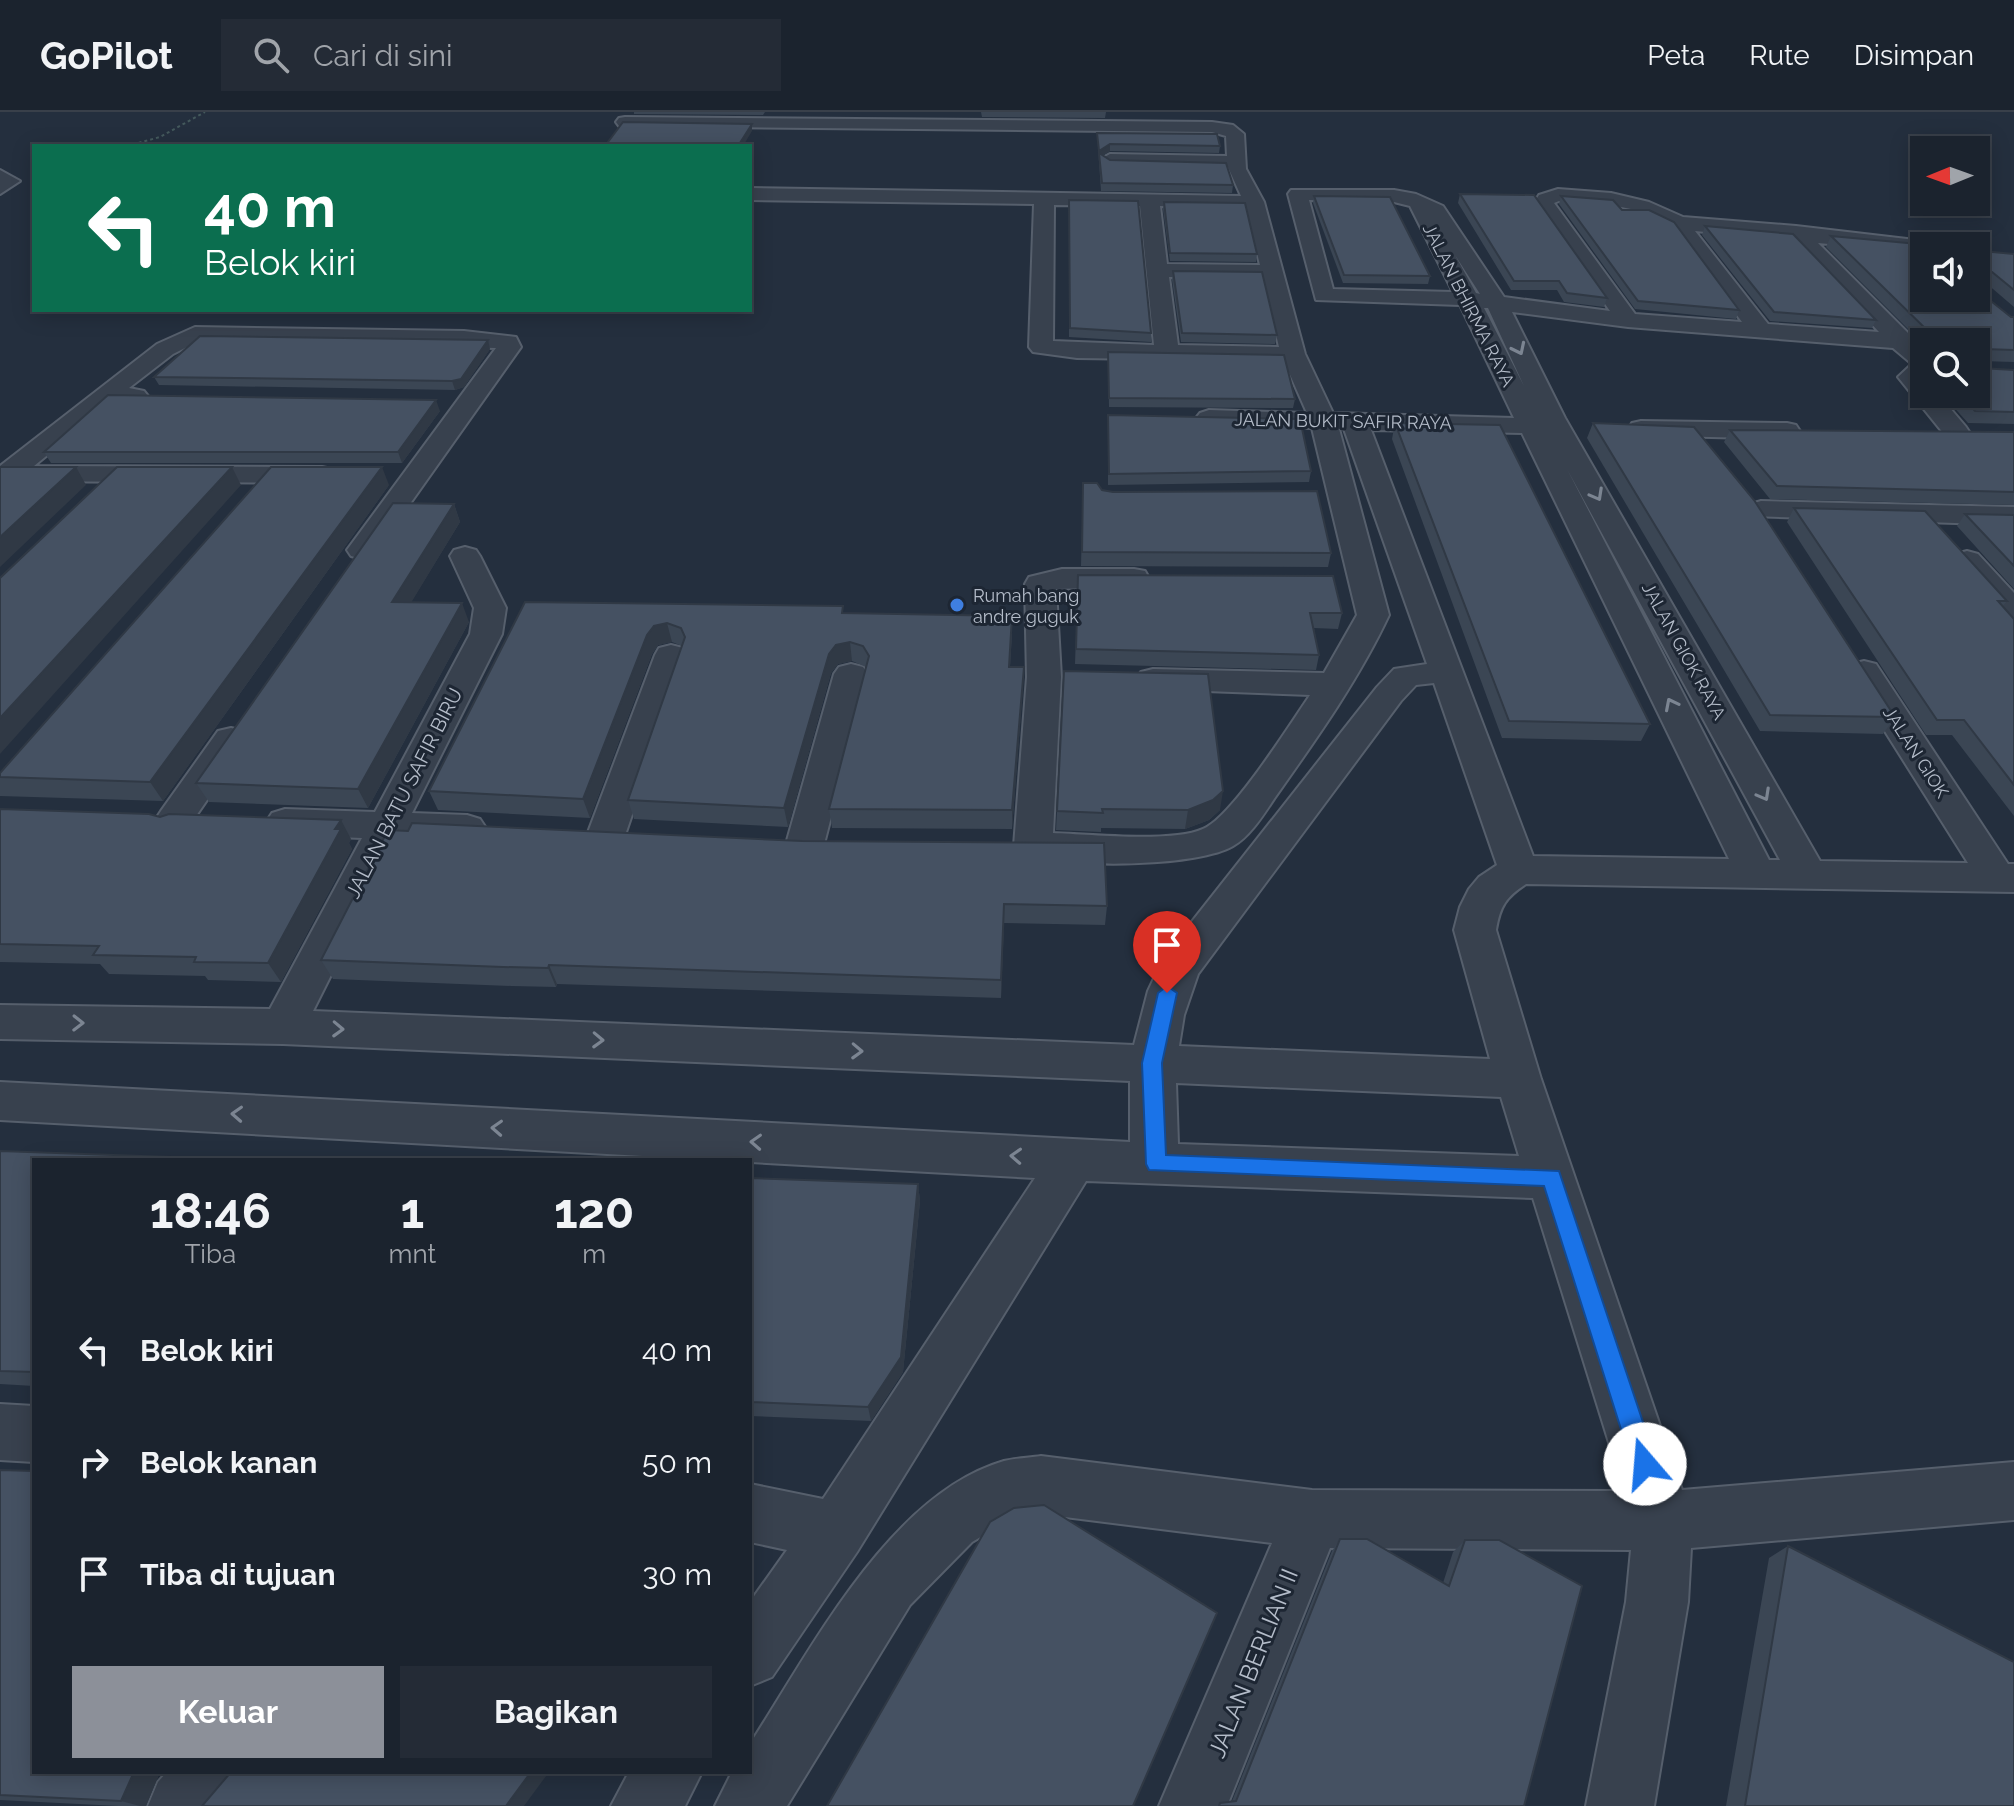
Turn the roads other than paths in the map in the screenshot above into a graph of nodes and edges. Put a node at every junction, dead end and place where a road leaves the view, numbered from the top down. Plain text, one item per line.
1 (679, 117) edge
2 (878, 117) edge
3 (970, 118) edge
4 (1065, 118) edge
5 (625, 122) edge
6 (766, 123) edge
7 (1110, 159) edge
8 (1235, 162) junction
9 (0, 176) edge
10 (0, 188) edge
11 (752, 194) edge
12 (1044, 198) junction
13 (1149, 200) junction
14 (1254, 202) junction
15 (1427, 207) junction
16 (1679, 223) junction
17 (1796, 232) junction
18 (1910, 245) edge
19 (1157, 270) junction
20 (1272, 272) junction
21 (1468, 299) junction
22 (1496, 302) junction
23 (1628, 320) junction
24 (1762, 332) junction
25 (1900, 341) junction
26 (1910, 350) edge
27 (1167, 353) junction
28 (1293, 354) junction
29 (105, 395) junction
30 (153, 396) edge
31 (440, 400) dead end
32 (472, 401) junction
33 (1936, 408) edge
34 (1187, 418) edge
35 (1339, 419) junction
36 (1560, 427) junction
37 (1621, 428) edge
38 (1697, 431) junction
39 (1819, 432) edge
40 (1926, 433) edge
41 (1957, 433) junction
42 (1985, 433) edge
43 (121, 472) junction
44 (3, 474) edge
45 (342, 475) edge
46 (1341, 493) junction
47 (1311, 494) edge
48 (88, 504) edge
49 (1926, 514) junction
50 (2014, 516) edge
51 (465, 556) dead end
52 (344, 576) edge
53 (1157, 578) edge
54 (2014, 612) edge
55 (1845, 642) edge
56 (671, 655) dead end
57 (1446, 672) junction
58 (851, 674) dead end
59 (1340, 677) junction
60 (1120, 679) edge
61 (1385, 692) junction
62 (246, 717) edge
63 (1697, 756) junction
64 (1743, 756) junction
65 (387, 824) junction
66 (496, 829) edge
67 (605, 835) edge
68 (805, 844) edge
69 (1519, 870) junction
70 (1756, 874) junction
71 (1808, 875) junction
72 (2005, 878) edge
73 (0, 1022) edge
74 (283, 1027) junction
75 (1152, 1072) junction
76 (1518, 1079) junction
77 (0, 1101) edge
78 (1122, 1155) junction
79 (1552, 1178) junction
80 (0, 1432) edge
81 (32, 1434) edge
82 (2014, 1491) edge
83 (752, 1513) edge
84 (1312, 1519) junction
85 (1663, 1521) junction
86 (836, 1531) junction
87 (752, 1652) edge
88 (209, 1774) edge
89 (668, 1774) edge
90 (182, 1806) edge
91 (645, 1806) edge
92 (749, 1806) edge
93 (1193, 1806) edge
94 (1620, 1806) edge

1 - 5 street
1 - 6 street
2 - 3 street
2 - 6 street
3 - 4 street
4 - 8 street
7 - 8 street
8 - 14 street
9 - 10 street
11 - 12 street
12 - 13 street
12 - 27 street
13 - 14 street
13 - 19 street
14 - 20 street
15 - 21 street, JALAN BHIRMA RAYA
15 - 21 street
15 - 22 street, JALAN BHIRMA RAYA
16 - 17 street
16 - 23 street
16 - 24 street
17 - 18 street
17 - 25 street
19 - 20 street
19 - 27 street
20 - 28 street
21 - 22 street
21 - 36 street, JALAN BHIRMA RAYA
22 - 23 street
22 -> 36 street, JALAN BHIRMA RAYA
23 - 24 street
24 - 25 street
25 - 26 street
27 - 28 street
28 - 35 street
29 - 30 street
29 - 32 street
29 - 44 street
31 - 32 street
32 - 52 street
33 - 41 street
34 - 35 street, JALAN BUKIT SAFIR RAYA
35 - 36 street, JALAN BUKIT SAFIR RAYA
35 - 46 street
35 - 57 street
63 -> 36 street, JALAN GIOK RAYA
36 -> 64 street, JALAN GIOK RAYA
37 - 38 street
38 - 39 street
38 - 49 street
40 - 41 street
41 - 42 street
43 - 44 street
43 - 45 street
43 - 48 street
46 - 47 street
46 - 59 street
49 - 50 street
49 - 54 street
51 - 65 street, JALAN BATU SAFIR BIRU
53 - 59 street
55 - 72 street, JALAN GIOK
56 - 67 street
57 - 61 street
57 - 69 street
58 - 68 street
59 - 60 street
59 - 61 street
61 - 75 street
62 - 65 street
63 - 64 street
63 - 70 street, JALAN GIOK RAYA
64 -> 71 street, JALAN GIOK RAYA
65 - 66 street
65 - 74 street, JALAN BATU SAFIR BIRU
69 - 70 street
69 - 76 street
70 - 71 street
71 - 72 street
73 -> 74 street
74 -> 75 street
75 - 76 street
75 - 78 street
76 - 79 street
78 -> 77 street
78 - 79 street
78 - 86 street
79 - 85 street
80 - 81 street
82 - 85 street
83 - 86 street
84 - 85 street
84 - 92 street
84 - 93 street, JALAN BERLIAN II
85 - 94 street
86 - 87 street
88 - 90 street
89 - 91 street

